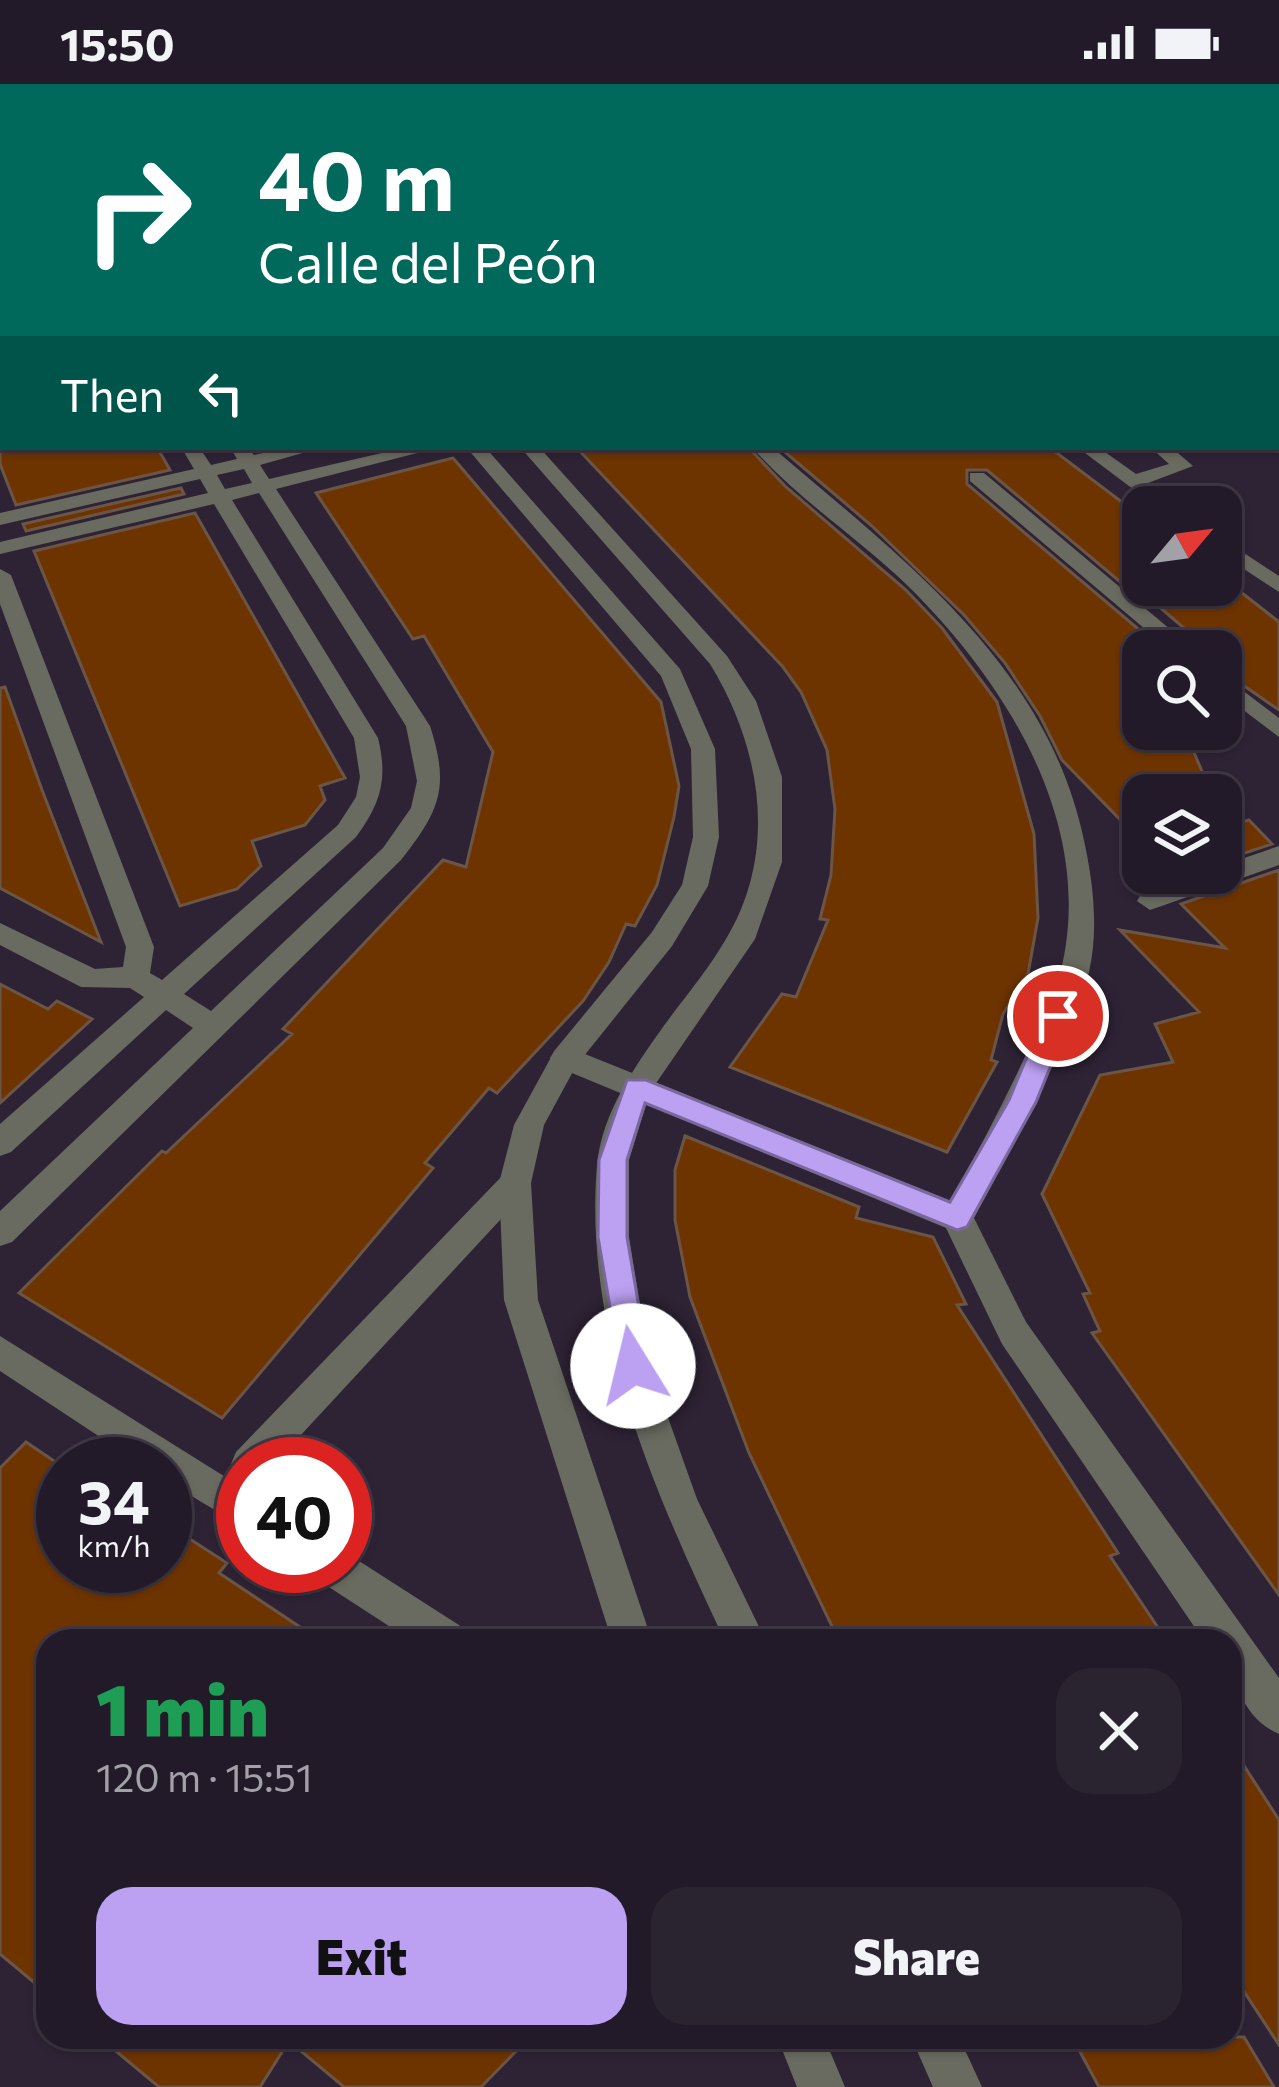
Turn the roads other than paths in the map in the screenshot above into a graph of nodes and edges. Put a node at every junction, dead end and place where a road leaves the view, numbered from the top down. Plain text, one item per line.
1 (192, 450) edge
2 (285, 450) edge
3 (419, 450) edge
4 (478, 450) edge
5 (532, 450) edge
6 (764, 450) edge
7 (1090, 450) edge
8 (1164, 450) edge
9 (244, 454) edge
10 (204, 472) junction
11 (977, 477) dead end
12 (1133, 481) junction
13 (264, 486) junction
14 (1140, 486) edge
15 (219, 497) junction
16 (0, 519) edge
17 (0, 548) edge
18 (1242, 559) edge
19 (0, 575) edge
20 (1279, 586) edge
21 (1160, 630) edge
22 (1242, 699) edge
23 (1279, 730) edge
24 (1279, 856) edge
25 (1150, 901) dead end
26 (0, 933) edge
27 (135, 977) junction
28 (161, 997) junction
29 (213, 1025) junction
30 (565, 1058) junction
31 (636, 1088) junction
32 (0, 1143) edge
33 (515, 1183) junction
34 (957, 1218) junction
35 (0, 1232) edge
36 (0, 1352) edge
37 (275, 1437) edge
38 (216, 1480) edge
39 (372, 1592) edge
40 (429, 1629) edge
41 (628, 1629) edge
42 (740, 1629) edge
43 (1220, 1629) edge
44 (1242, 1660) edge
45 (1279, 1713) edge
46 (805, 2049) edge
47 (940, 2049) edge
48 (821, 2087) edge
49 (958, 2087) edge

1 - 10 street
2 - 9 street
3 - 13 street
4 - 30 street
5 - 31 street
6 - 34 street
7 - 12 street
8 - 12 street
9 - 10 street
9 - 13 street
10 - 15 street
10 - 16 street
11 - 21 street
12 - 14 street
13 - 15 street
13 - 29 street
15 - 17 street
15 - 28 street
18 - 20 street
19 - 27 street
22 - 23 street
24 - 25 street
26 - 27 street
27 - 28 street
28 - 29 street
28 - 32 street
29 - 35 street
30 - 31 street
30 - 33 street
31 - 34 street
31 - 42 street
33 - 37 street
33 - 41 street
34 - 43 street
36 - 38 street
39 - 40 street
44 - 45 street
46 - 48 street
47 - 49 street

